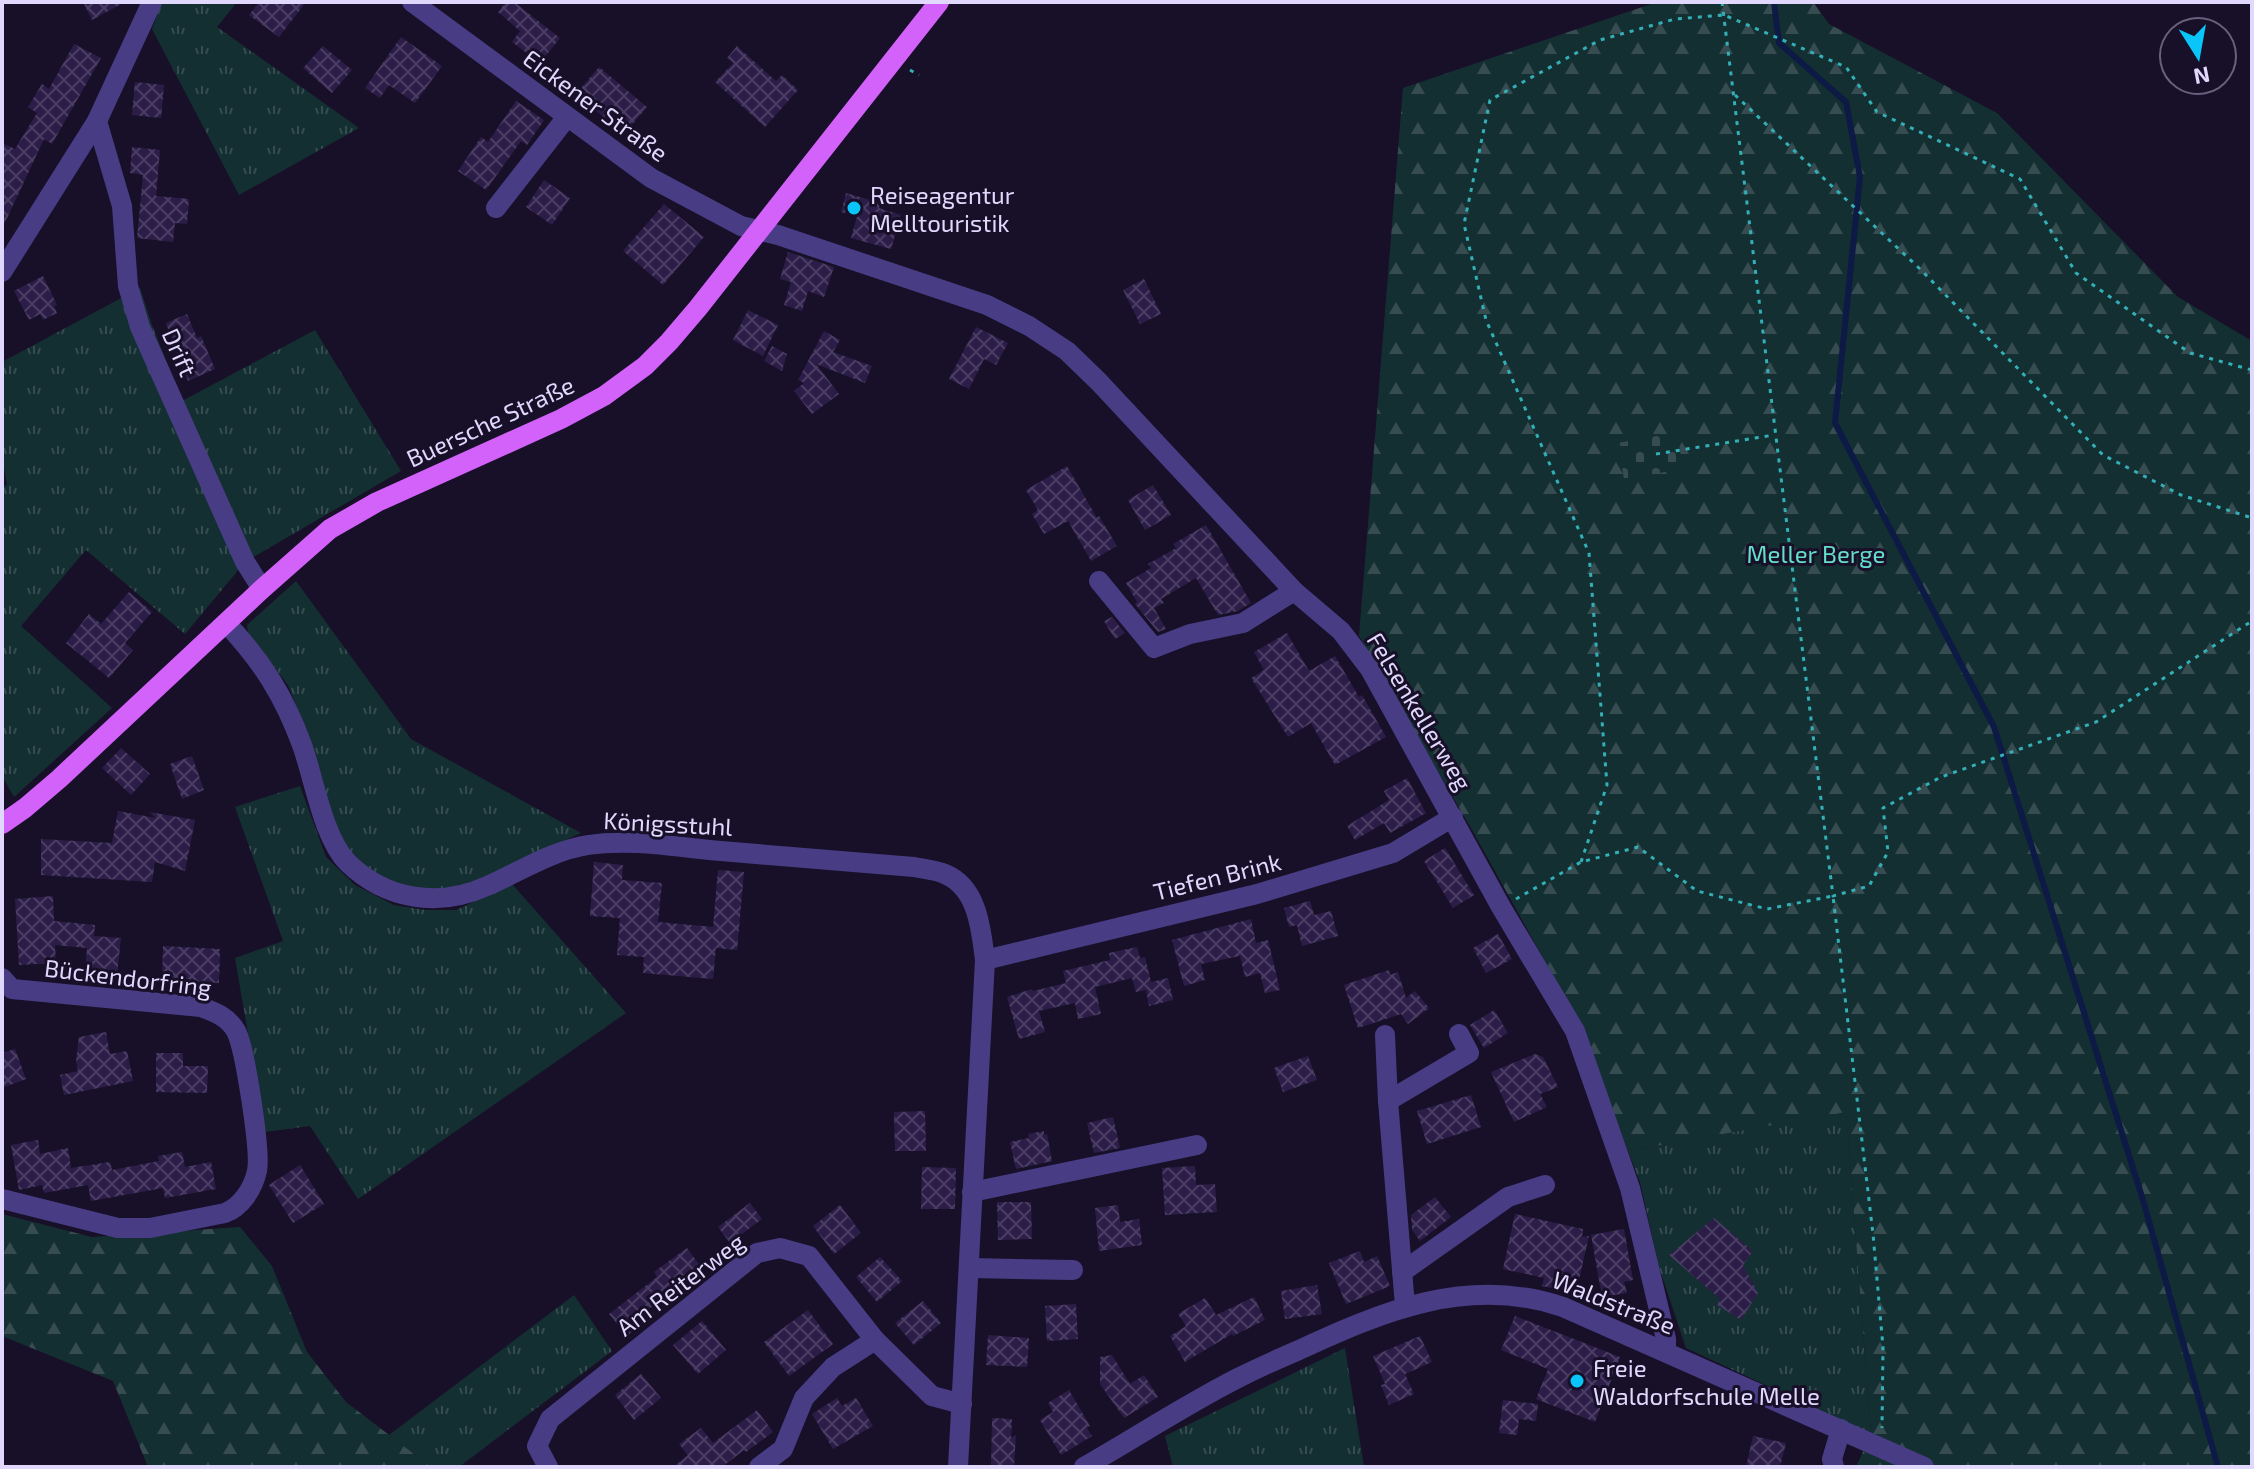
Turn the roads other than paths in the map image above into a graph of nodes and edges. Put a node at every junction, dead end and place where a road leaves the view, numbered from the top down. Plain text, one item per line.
1 (152, 2) edge
2 (412, 2) edge
3 (939, 2) edge
4 (567, 117) junction
5 (97, 121) junction
6 (496, 208) dead end
7 (759, 232) junction
8 (2, 272) edge
9 (1099, 581) dead end
10 (262, 589) junction
11 (1294, 591) junction
12 (226, 623) junction
13 (1453, 817) junction
14 (2, 824) edge
15 (985, 960) junction
16 (5, 989) edge
17 (1459, 1034) dead end
18 (1385, 1035) dead end
19 (1388, 1101) junction
20 (1197, 1145) dead end
21 (1545, 1185) dead end
22 (972, 1192) junction
23 (2, 1199) edge
24 (970, 1268) junction
25 (1073, 1270) dead end
26 (1402, 1272) junction
27 (1405, 1306) junction
28 (875, 1340) junction
29 (1666, 1352) junction
30 (962, 1404) junction
31 (1841, 1429) junction
32 (548, 1467) edge
33 (759, 1467) edge
34 (958, 1467) edge
35 (1084, 1467) edge
36 (1834, 1467) edge
37 (1924, 1467) edge

1 - 5 street
2 - 4 street, Eickener Straße
3 - 7 main road, Buersche Straße
4 - 6 street
4 - 7 street, Eickener Straße
5 - 8 street
5 - 10 street, Drift
7 - 10 main road, Buersche Straße
7 - 11 street, Felsenkellerweg
9 - 11 street
10 - 12 main road, Buersche Straße
11 - 13 street, Felsenkellerweg
12 - 14 main road, Buersche Straße
12 - 15 street, Königsstuhl
13 - 15 street, Tiefen Brink
13 - 29 street, Felsenkellerweg
15 - 22 street, Königsstuhl
16 - 23 street, Bückendorfring
17 - 19 street
18 - 19 street
19 - 26 street
20 - 22 street
21 - 26 street
22 - 24 street, Königsstuhl
24 - 25 street
24 - 30 street, Königsstuhl
26 - 27 street
27 - 29 street, Waldstraße
27 - 35 street, Waldstraße
28 - 30 street, Am Reiterweg
28 - 32 street, Am Reiterweg
28 - 33 street
29 - 31 street, Waldstraße
30 - 34 street, Königsstuhl
31 - 36 street
31 - 37 street, Waldstraße

